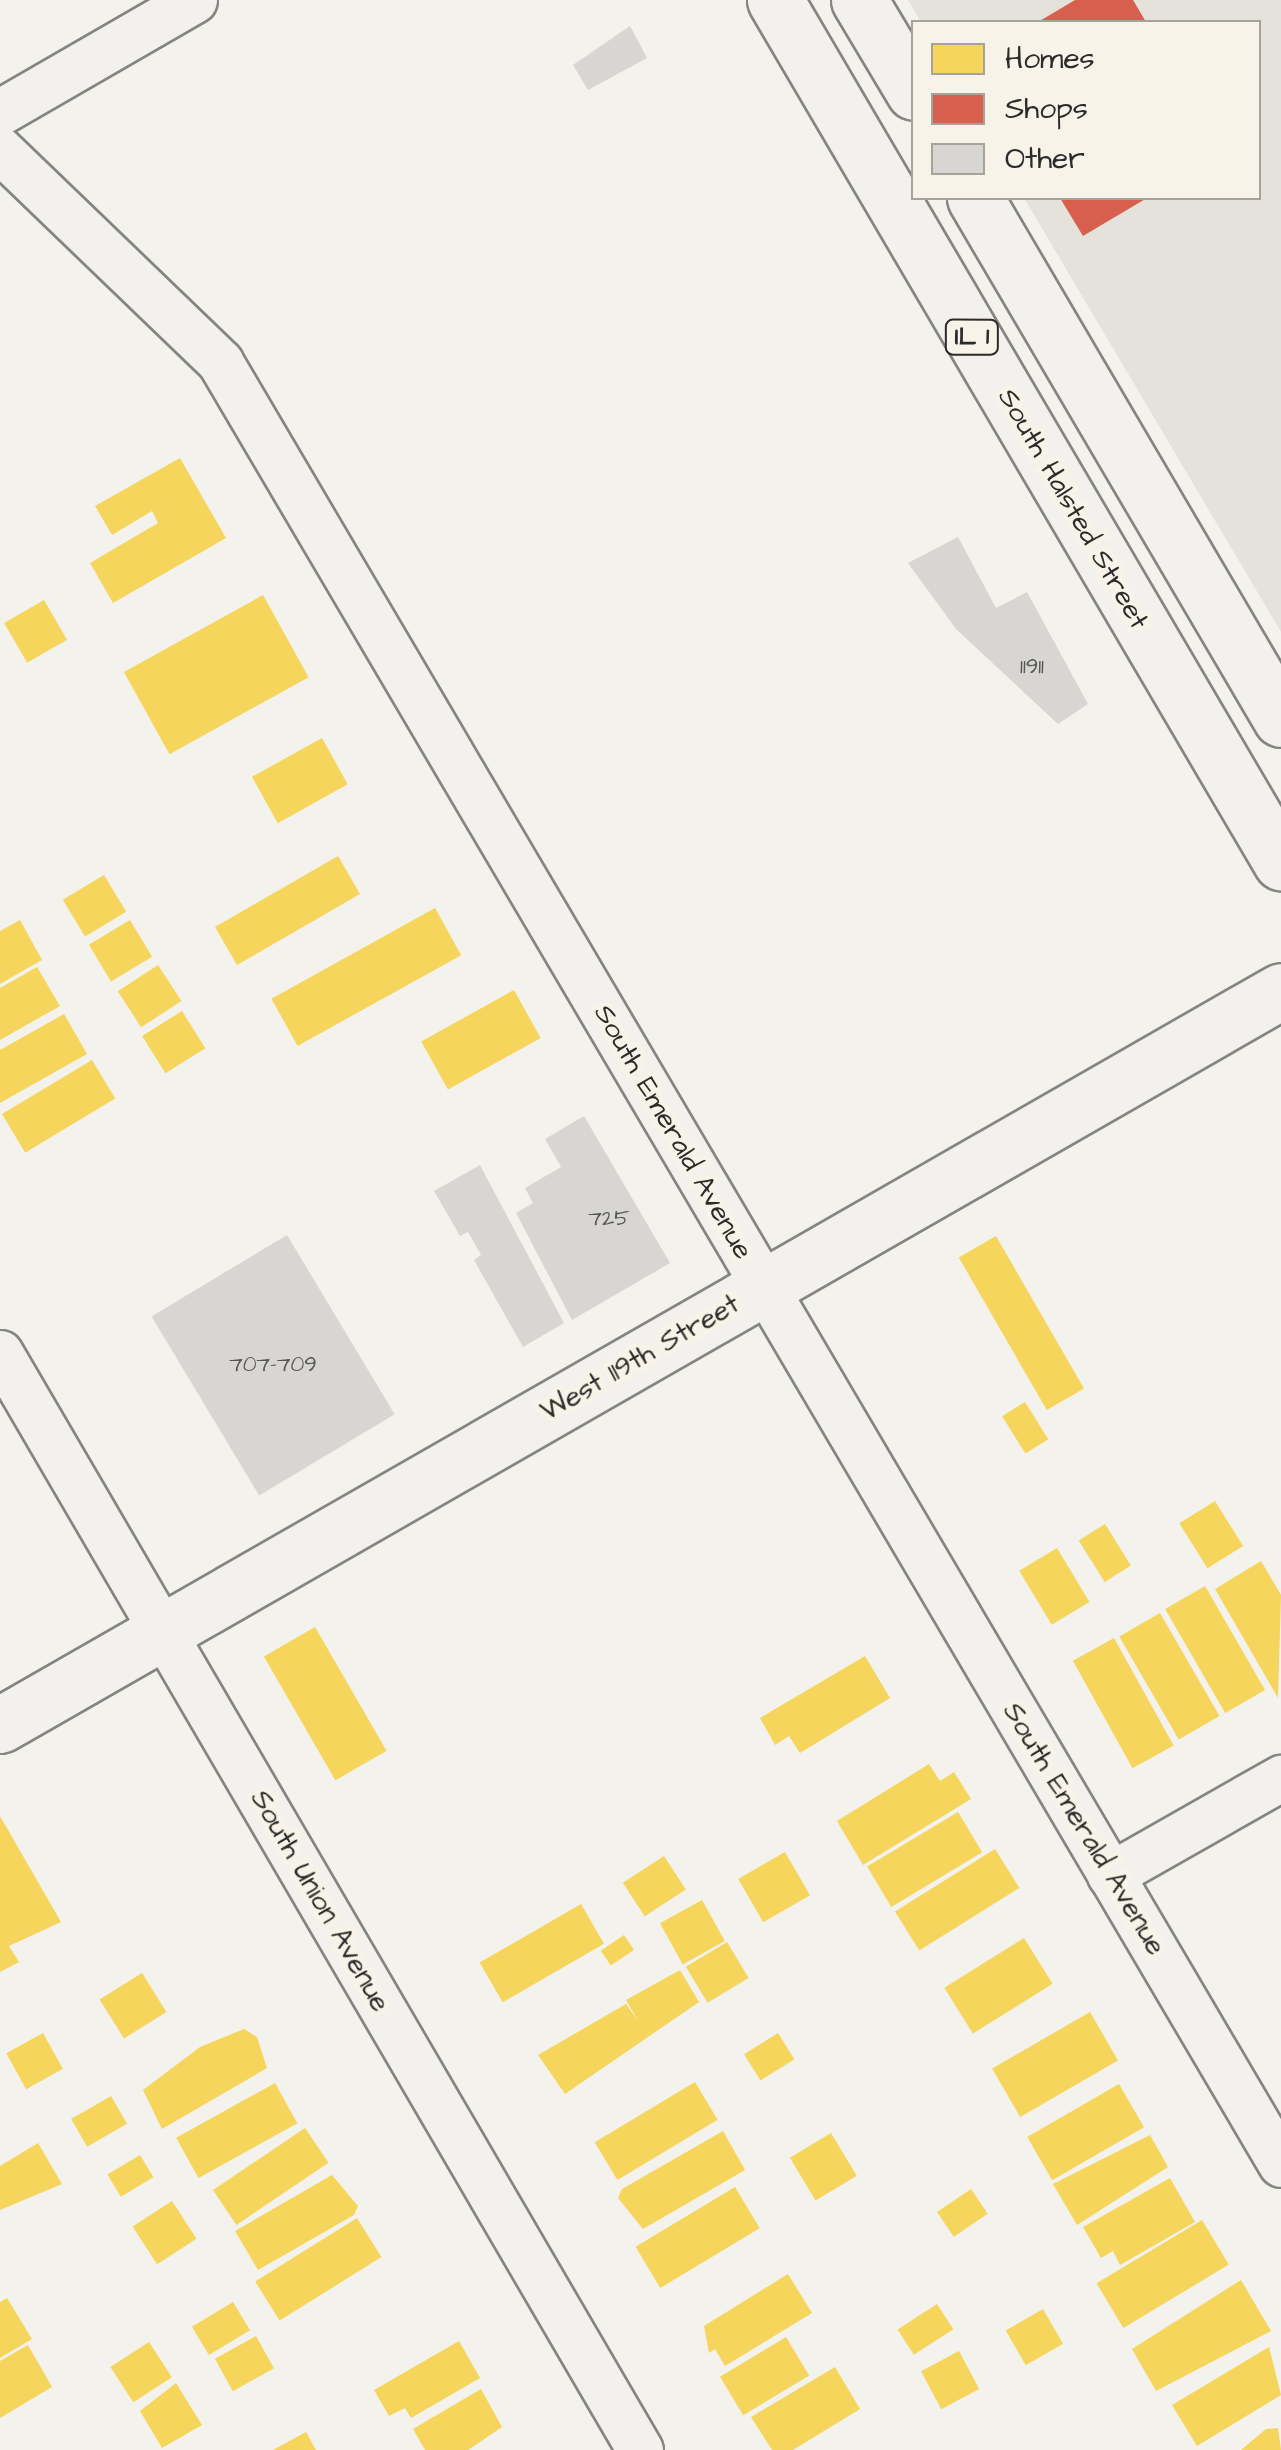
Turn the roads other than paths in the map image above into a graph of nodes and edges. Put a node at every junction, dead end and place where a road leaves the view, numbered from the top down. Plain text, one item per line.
1 (194, 0) edge
2 (775, 0) edge
3 (860, 0) edge
4 (911, 87) edge
5 (0, 112) edge
6 (0, 150) edge
7 (976, 200) edge
8 (1281, 719) edge
9 (1281, 862) edge
10 (1281, 991) edge
11 (764, 1287) junction
12 (0, 1353) edge
13 (163, 1632) junction
14 (0, 1725) edge
15 (1281, 1778) edge
16 (1110, 1874) junction
17 (1281, 2164) edge
18 (640, 2450) edge

1 - 5 street
2 - 9 main road, South Halsted Street / IL 1
3 - 4 main road
6 - 11 street, South Emerald Avenue
7 - 8 main road, IL 1
10 - 11 main road, West 119th Street
11 - 13 main road, West 119th Street
11 - 16 street, South Emerald Avenue
12 - 13 street, South Union Avenue
13 - 14 main road, West 119th Street
13 - 18 street, South Union Avenue
15 - 16 street
16 - 17 street, South Emerald Avenue

